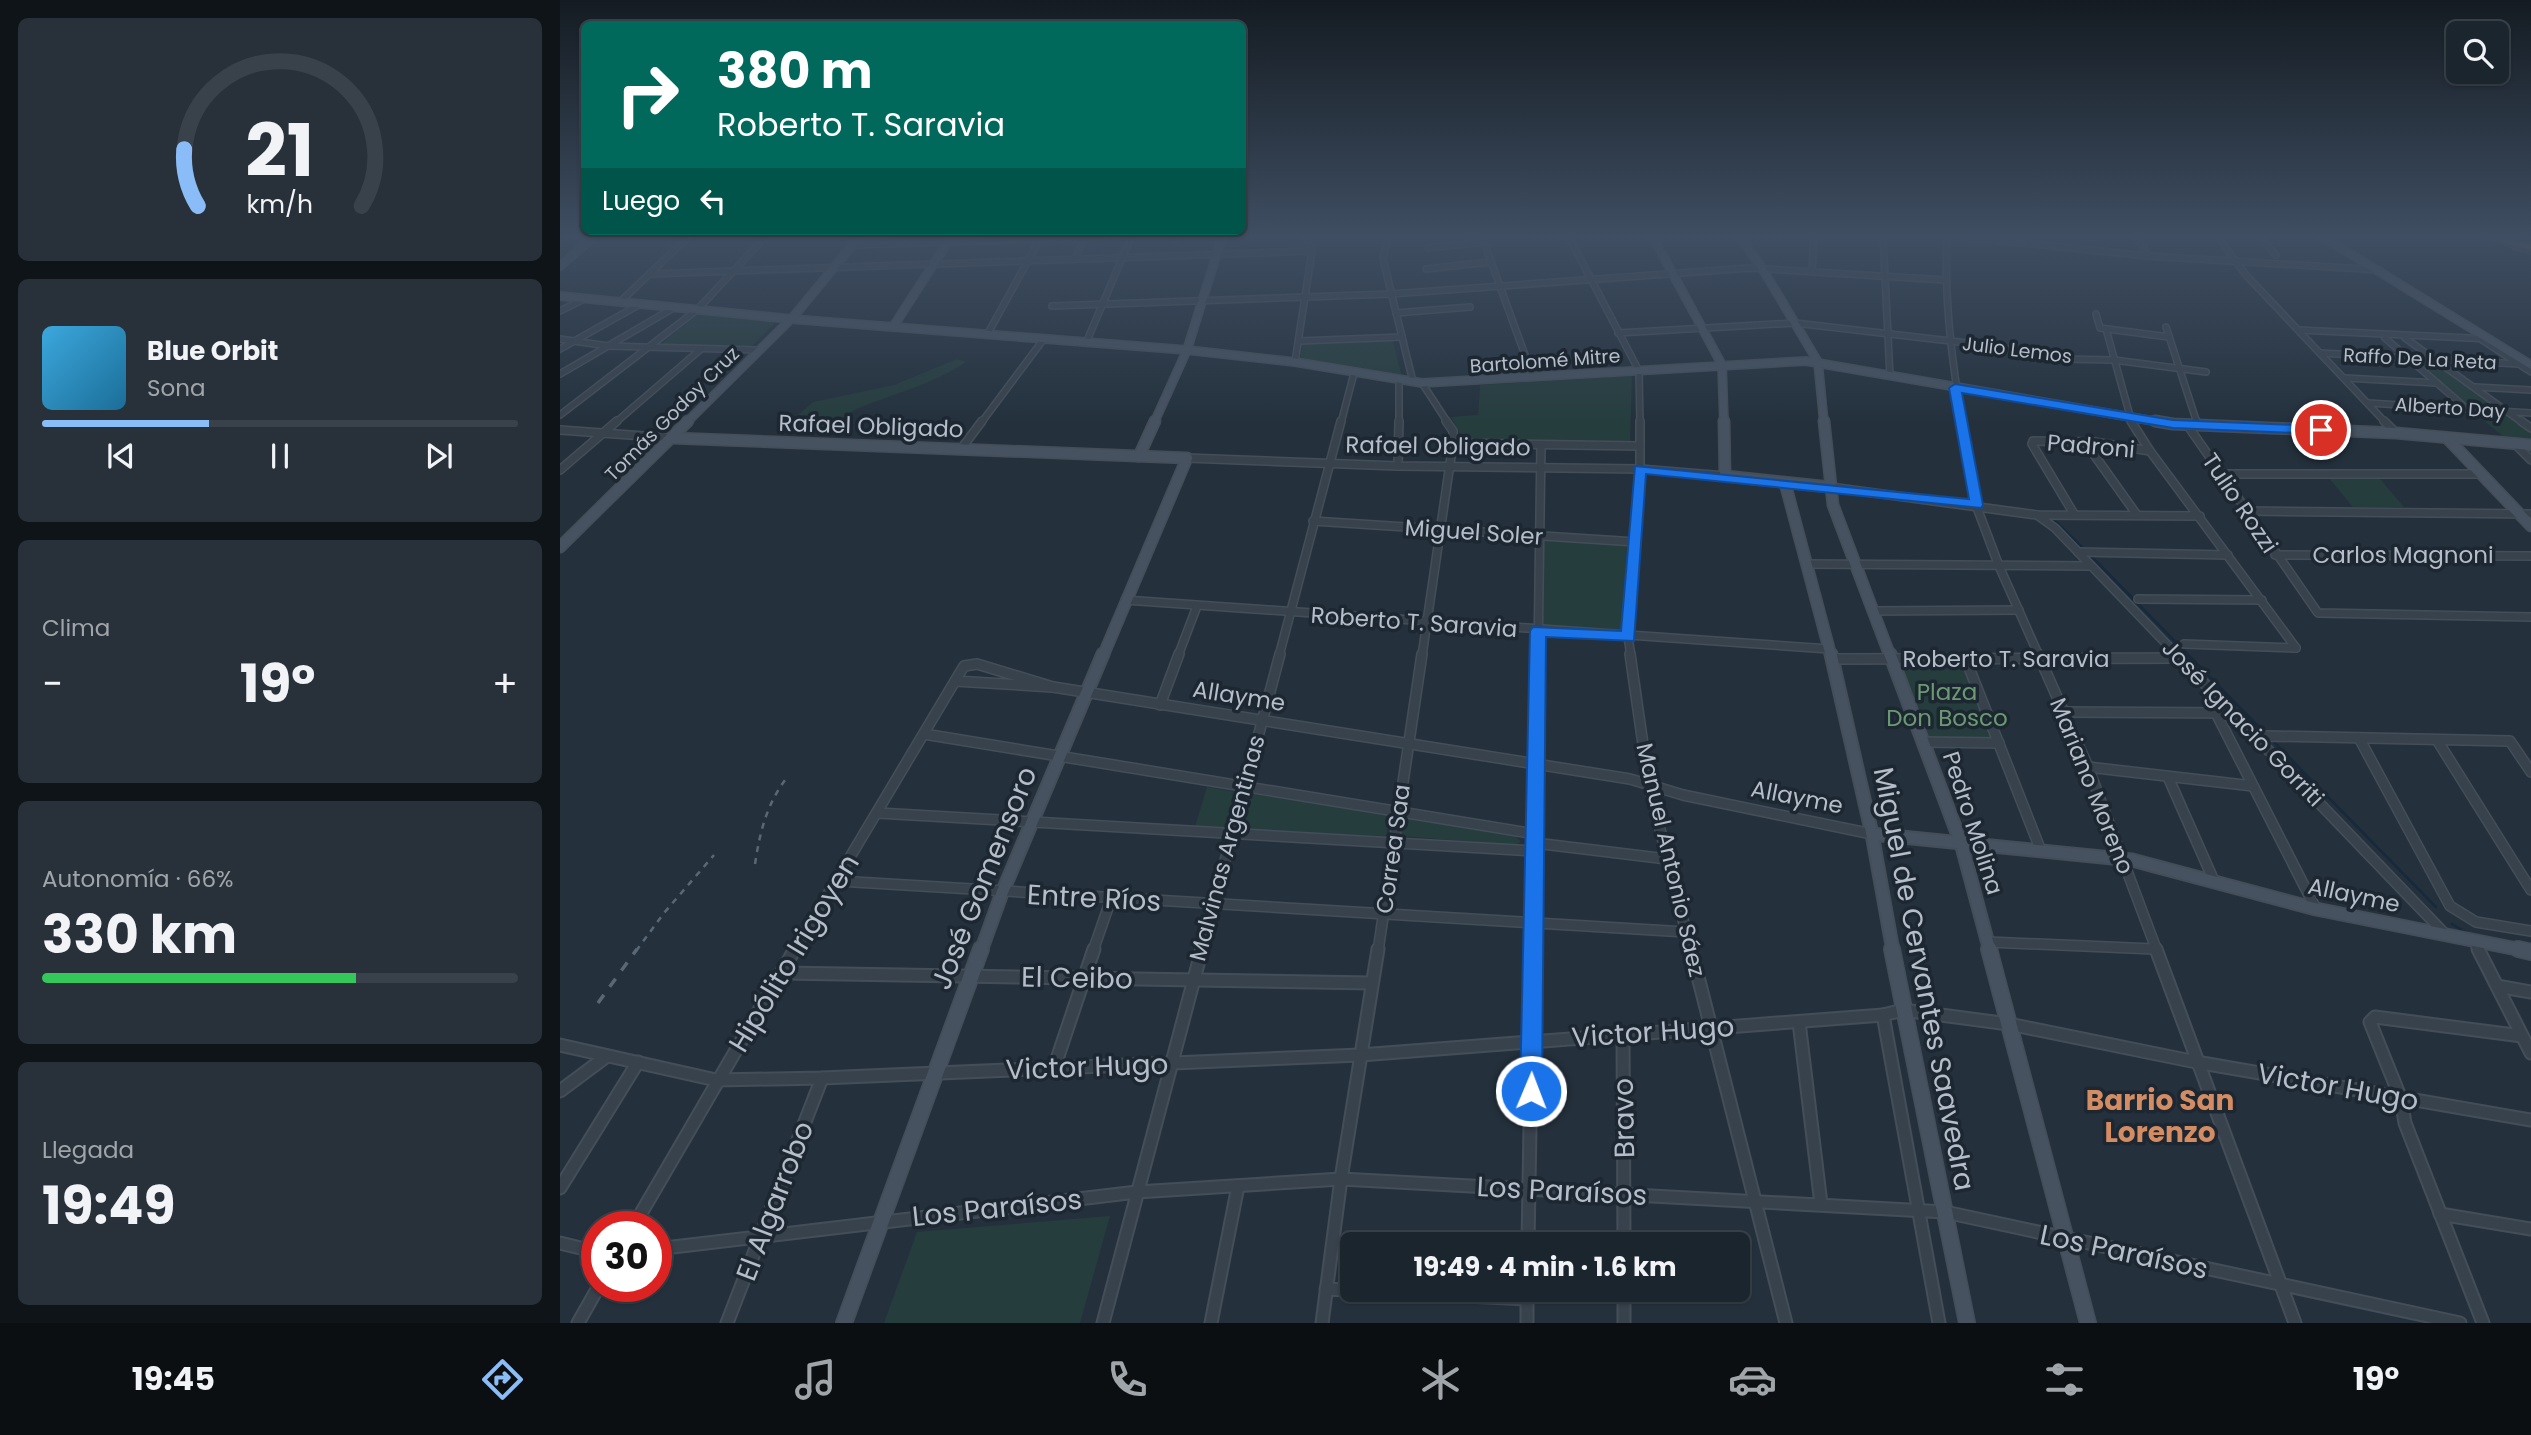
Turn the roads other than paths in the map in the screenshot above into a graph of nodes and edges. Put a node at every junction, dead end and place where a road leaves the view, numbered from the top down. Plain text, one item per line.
1 (584, 299) joint
2 (623, 299) edge
3 (708, 299) edge
4 (808, 299) edge
5 (910, 299) edge
6 (1007, 299) edge
7 (1105, 299) edge
8 (1261, 299) edge
9 (1306, 299) edge
10 (1392, 299) edge
11 (1504, 299) edge
12 (1600, 299) edge
13 (1686, 299) edge
14 (1780, 299) edge
15 (1885, 299) edge
16 (1946, 299) edge
17 (2270, 299) edge
18 (2424, 299) edge
19 (621, 301) junction
20 (1203, 301) junction
21 (642, 303) junction
22 (1103, 304) junction
23 (1052, 306) dead end
24 (675, 307) junction
25 (1470, 307) dead end
26 (698, 309) junction
27 (560, 311) edge
28 (1396, 313) junction
29 (2096, 314) dead end
30 (791, 319) junction
31 (1795, 323) junction
32 (892, 327) junction
33 (2166, 327) dead end
34 (1702, 328) junction
35 (2106, 329) junction
36 (2299, 330) junction
37 (1618, 333) junction
38 (1887, 334) junction
39 (987, 335) junction
40 (1402, 337) junction
41 (2169, 337) junction
42 (2385, 338) dead end
43 (2405, 338) dead end
44 (560, 339) edge
45 (1043, 340) junction
46 (2486, 340) junction
47 (573, 341) junction
48 (1299, 341) junction
49 (1949, 341) junction
50 (1086, 344) junction
51 (608, 346) junction
52 (648, 348) junction
53 (560, 349) edge
54 (701, 349) junction
55 (757, 350) junction
56 (1186, 350) junction
57 (2320, 353) junction
58 (2409, 358) junction
59 (2436, 359) junction
60 (2114, 360) junction
61 (1295, 362) junction
62 (1818, 362) junction
63 (2519, 364) junction
64 (1722, 365) junction
65 (2531, 365) edge
66 (2179, 368) junction
67 (1639, 371) junction
68 (2206, 372) dead end
69 (2531, 372) edge
70 (1354, 373) junction
71 (560, 374) edge
72 (1890, 376) junction
73 (1533, 377) junction
74 (2344, 378) junction
75 (1399, 380) junction
76 (1417, 383) junction
77 (2437, 383) junction
78 (2474, 387) junction
79 (1955, 388) junction
80 (2531, 390) edge
81 (2368, 403) junction
82 (2467, 410) junction
83 (2510, 412) junction
84 (2531, 414) edge
85 (560, 415) edge
86 (2129, 418) junction
87 (2193, 426) junction
88 (2531, 428) edge
89 (560, 430) edge
90 (604, 433) junction
91 (2396, 433) junction
92 (672, 438) junction
93 (2447, 438) junction
94 (2085, 442) junction
95 (1453, 443) junction
96 (2515, 444) junction
97 (1541, 445) junction
98 (2531, 445) edge
99 (1640, 446) junction
100 (961, 449) junction
101 (2150, 451) junction
102 (1139, 456) junction
103 (1187, 458) junction
104 (2531, 460) edge
105 (1330, 463) junction
106 (1398, 466) junction
107 (1449, 467) junction
108 (1541, 468) junction
109 (1640, 469) junction
110 (560, 470) edge
111 (2220, 474) junction
112 (2482, 474) junction
113 (1725, 476) junction
114 (1785, 482) junction
115 (1830, 487) junction
116 (1976, 505) junction
117 (2246, 511) junction
118 (2519, 513) junction
119 (2037, 514) junction
120 (2074, 514) junction
121 (2531, 514) edge
122 (2137, 515) junction
123 (2200, 516) junction
124 (1313, 521) junction
125 (2531, 526) edge
126 (1442, 531) junction
127 (1540, 537) junction
128 (1636, 542) junction
129 (560, 547) edge
130 (2078, 552) junction
131 (2228, 555) junction
132 (2276, 555) junction
133 (2531, 556) edge
134 (1806, 564) junction
135 (1856, 565) junction
136 (2000, 566) junction
137 (2091, 566) junction
138 (2138, 599) dead end
139 (1125, 600) junction
140 (2262, 600) junction
141 (1197, 606) junction
142 (2019, 610) junction
143 (1874, 611) junction
144 (1289, 614) junction
145 (2531, 617) edge
146 (1427, 623) junction
147 (1538, 631) junction
148 (1628, 637) junction
149 (2184, 644) dead end
150 (1830, 654) junction
151 (2041, 659) junction
152 (2180, 659) junction
153 (1893, 660) junction
154 (1966, 660) junction
155 (955, 681) junction
156 (1053, 687) junction
157 (1086, 692) junction
158 (1160, 705) junction
159 (2064, 712) junction
160 (2231, 713) junction
161 (2217, 715) junction
162 (1260, 721) junction
163 (924, 734) junction
164 (2256, 738) junction
165 (2359, 738) junction
166 (2437, 740) junction
167 (1409, 742) junction
168 (1924, 742) junction
169 (1999, 743) junction
170 (1058, 758) junction
171 (1536, 763) junction
172 (2088, 767) junction
173 (2531, 772) edge
174 (2168, 777) junction
175 (1243, 786) junction
176 (1649, 786) junction
177 (2253, 786) junction
178 (878, 813) junction
179 (1399, 814) junction
180 (1032, 821) junction
181 (1231, 834) junction
182 (1872, 834) junction
183 (1395, 842) junction
184 (1535, 843) junction
185 (1961, 843) junction
186 (2042, 850) junction
187 (2122, 858) junction
188 (1667, 859) junction
189 (838, 881) junction
190 (2214, 881) junction
191 (2531, 890) edge
192 (1002, 893) junction
193 (1111, 899) junction
194 (1213, 905) junction
195 (2316, 909) junction
196 (1384, 915) junction
197 (1533, 923) junction
198 (2531, 931) edge
199 (1686, 932) junction
200 (2446, 936) junction
201 (2474, 941) junction
202 (1987, 942) junction
203 (2154, 949) junction
204 (2531, 952) edge
205 (783, 973) junction
206 (970, 977) junction
207 (1083, 979) junction
208 (1193, 980) junction
209 (1372, 983) junction
210 (2497, 986) junction
211 (2531, 992) edge
212 (1903, 1010) junction
213 (1883, 1015) junction
214 (1799, 1022) junction
215 (2010, 1024) junction
216 (1710, 1027) junction
217 (1623, 1034) junction
218 (2522, 1036) junction
219 (1531, 1042) junction
220 (560, 1045) edge
221 (2531, 1053) edge
222 (1360, 1055) junction
223 (607, 1056) junction
224 (638, 1062) junction
225 (2196, 1062) junction
226 (1171, 1063) junction
227 (1054, 1069) junction
228 (934, 1073) junction
229 (822, 1078) junction
230 (716, 1080) junction
231 (560, 1091) edge
232 (2401, 1098) junction
233 (2531, 1120) edge
234 (1341, 1179) junction
235 (1238, 1186) junction
236 (560, 1188) edge
237 (1529, 1190) junction
238 (1137, 1192) junction
239 (1625, 1195) junction
240 (1754, 1201) junction
241 (1821, 1205) junction
242 (1919, 1210) junction
243 (642, 1211) edge
244 (1945, 1212) junction
245 (2440, 1214) junction
246 (880, 1221) junction
247 (2531, 1229) edge
248 (1528, 1232) edge
249 (1625, 1232) edge
250 (762, 1235) junction
251 (2066, 1240) junction
252 (560, 1243) edge
253 (672, 1247) edge
254 (581, 1248) edge
255 (2280, 1285) junction
256 (1326, 1289) junction
257 (1340, 1289) edge
258 (590, 1302) edge
259 (1527, 1302) edge
260 (1624, 1302) edge
261 (578, 1323) edge
262 (727, 1323) edge
263 (844, 1323) edge
264 (1103, 1323) edge
265 (1211, 1323) edge
266 (1322, 1323) edge
267 (1527, 1323) edge
268 (1624, 1323) edge
269 (1786, 1323) edge
270 (1939, 1323) edge
271 (1967, 1323) edge
272 (2088, 1323) edge
273 (2295, 1323) edge
274 (2460, 1323) edge
275 (2483, 1323) edge

1 - 19 main road, Bartolomé Mitre
1 - 27 street
2 - 19 street
3 - 26 street
4 - 30 main road, Tomás Godoy Cruz
5 - 32 main road
6 - 39 street
7 - 22 street
8 - 20 street
9 - 48 street
10 - 28 street
11 - 73 street
12 - 37 street, Manuel Antonio Sáez
13 - 34 main road
14 - 31 main road, Pedro Molina
15 - 38 street
16 - 49 street, Mariano Moreno
17 - 36 street
18 - 46 main road
19 - 21 main road, Bartolomé Mitre
20 - 22 street
20 - 56 main road
21 - 24 main road, Bartolomé Mitre
21 - 47 street
22 - 23 street
22 - 50 street
24 - 26 main road, Bartolomé Mitre
24 - 51 street
25 - 28 street
26 - 30 main road, Bartolomé Mitre
26 - 52 street
28 - 40 street
29 - 35 street
30 - 32 main road, Bartolomé Mitre
30 - 55 main road, Tomás Godoy Cruz
31 - 34 street, Julio Lemos
31 - 38 street, Julio Lemos
31 - 62 main road, Pedro Molina
32 - 39 main road, Bartolomé Mitre
33 - 41 street, Tulio Rozzi
34 - 37 street, Julio Lemos
34 - 64 main road
35 - 41 street
35 - 60 street
36 - 46 street
36 - 57 street
37 - 67 street, Manuel Antonio Sáez
38 - 49 street, Julio Lemos
38 - 72 street
39 - 45 main road, Bartolomé Mitre
40 - 48 street
40 - 76 street
41 - 66 street, Tulio Rozzi
42 - 58 street
43 - 59 street
44 - 47 street
45 - 50 main road, Bartolomé Mitre
45 - 100 street
46 - 63 street
46 - 65 main road
47 - 51 street
47 - 53 street
48 - 61 street
49 - 60 street, Julio Lemos
49 - 79 street, Mariano Moreno
50 - 56 main road, Bartolomé Mitre
51 - 52 street
51 - 71 street
52 - 54 street
52 - 85 street
54 - 55 street
54 - 90 street
55 - 92 main road, Tomás Godoy Cruz
56 - 61 main road, Bartolomé Mitre
56 - 102 main road
57 - 58 street, Raffo De La Reta
57 - 74 street
58 - 59 street, Raffo De La Reta
58 - 77 street
59 - 63 street, Raffo De La Reta
59 - 78 street
60 - 66 street, Julio Lemos
60 - 86 street
61 - 70 main road, Bartolomé Mitre
62 - 64 main road, Bartolomé Mitre
62 - 72 main road, Bartolomé Mitre
62 - 115 main road, Pedro Molina
63 - 69 street
64 - 67 main road, Bartolomé Mitre
64 - 113 main road
66 - 68 street, Julio Lemos
66 - 87 street, Tulio Rozzi
67 - 73 main road, Bartolomé Mitre
67 - 99 street, Manuel Antonio Sáez
70 - 75 main road, Bartolomé Mitre
70 - 105 street, Malvinas Argentinas
72 - 79 main road, Bartolomé Mitre
73 - 76 main road, Bartolomé Mitre
74 - 77 street
74 - 81 street
75 - 76 main road, Bartolomé Mitre
75 - 106 street
76 - 95 street
77 - 82 street
78 - 80 street
78 - 83 street
79 - 86 main road, Bartolomé Mitre
79 - 116 street, Mariano Moreno
81 - 82 street, Alberto Day
81 - 91 street
82 - 83 street, Alberto Day
83 - 84 street, Alberto Day
83 - 88 street
86 - 87 main road, Bartolomé Mitre
86 - 101 street
87 - 91 main road, Bartolomé Mitre
87 - 111 street, Tulio Rozzi
89 - 90 street
90 - 92 street
90 - 110 street
91 - 93 main road, Bartolomé Mitre
92 - 100 main road, Rafael Obligado
92 - 129 main road, Tomás Godoy Cruz
93 - 96 main road, Bartolomé Mitre
93 - 112 main road
94 - 101 street, Padroni
94 - 120 street, Padroni
94 - 122 street
95 - 97 street
95 - 107 street, Correa Saa
96 - 98 main road, Bartolomé Mitre
96 - 104 street
97 - 99 street
97 - 108 street
99 - 109 street, Manuel Antonio Sáez
100 - 102 main road, Rafael Obligado
101 - 123 street
102 - 103 main road, Rafael Obligado
103 - 105 street, Rafael Obligado
103 - 139 main road, José Gomensoro
105 - 106 street, Rafael Obligado
105 - 124 street, Malvinas Argentinas
106 - 107 street, Rafael Obligado
107 - 108 street, Rafael Obligado
107 - 126 street, Correa Saa
108 - 109 street, Rafael Obligado
108 - 127 street
109 - 113 street, Rafael Obligado
109 - 128 street, Manuel Antonio Sáez
111 - 112 street
111 - 117 street, Tulio Rozzi
112 - 118 main road
113 - 114 main road, Rafael Obligado
114 - 115 main road, Rafael Obligado
114 - 134 main road, Miguel de Cervantes Saavedra
115 - 116 street, Rafael Obligado
115 - 135 main road, Pedro Molina
116 - 119 street, Rafael Obligado
116 - 136 street, Mariano Moreno
117 - 118 street
117 - 132 street, Tulio Rozzi
118 - 121 street
118 - 125 main road
119 - 120 street, Rafael Obligado
119 - 130 street, José Ignacio Gorriti
120 - 122 street, Rafael Obligado
122 - 123 street, Rafael Obligado
123 - 131 street
124 - 126 street, Miguel Soler
124 - 144 street, Malvinas Argentinas
126 - 127 street, Miguel Soler
126 - 146 street, Correa Saa
127 - 128 street, Miguel Soler
127 - 147 street
128 - 148 street, Manuel Antonio Sáez
130 - 131 street
130 - 137 street, José Ignacio Gorriti
131 - 140 street
132 - 133 street, Carlos Magnoni
132 - 145 street, Tulio Rozzi
134 - 135 street
134 - 150 main road, Miguel de Cervantes Saavedra
135 - 136 street
135 - 143 main road, Pedro Molina
136 - 137 street
136 - 142 street, Mariano Moreno
137 - 152 street, José Ignacio Gorriti
138 - 140 street
139 - 141 street, Roberto T. Saravia
139 - 157 main road, José Gomensoro
140 - 149 street
141 - 144 street, Roberto T. Saravia
141 - 158 street
142 - 143 street
142 - 151 street, Mariano Moreno
143 - 153 main road, Pedro Molina
144 - 146 street, Roberto T. Saravia
144 - 162 street, Malvinas Argentinas
146 - 147 street, Roberto T. Saravia
146 - 167 street, Correa Saa
147 - 148 street, Roberto T. Saravia
147 - 171 street
148 - 150 street, Roberto T. Saravia
148 - 176 street, Manuel Antonio Sáez
150 - 153 street, Roberto T. Saravia
150 - 182 main road, Miguel de Cervantes Saavedra
151 - 152 street, Roberto T. Saravia
151 - 154 street, Roberto T. Saravia
151 - 159 street, Mariano Moreno
152 - 160 street, José Ignacio Gorriti
153 - 154 street, Roberto T. Saravia
153 - 168 main road, Pedro Molina
154 - 169 street
155 - 156 street, Allayme
155 - 156 street, Allayme
155 - 163 street, Hipólito Irigoyen
156 - 157 street, Allayme
157 - 158 street, Allayme
157 - 170 main road, José Gomensoro
158 - 162 street, Allayme
159 - 161 street
159 - 172 street, Mariano Moreno
160 - 161 street
160 - 164 street, José Ignacio Gorriti
161 - 177 street
162 - 167 street, Allayme
162 - 175 street, Malvinas Argentinas
163 - 170 street
163 - 178 street, Hipólito Irigoyen
164 - 165 street
164 - 200 street, José Ignacio Gorriti
165 - 166 street
165 - 198 street
166 - 173 street
166 - 191 street
167 - 171 street, Allayme
167 - 179 street, Correa Saa
168 - 169 street
168 - 185 main road, Pedro Molina
169 - 186 street
170 - 175 street
170 - 180 main road, José Gomensoro
171 - 176 street, Allayme
171 - 184 street
172 - 174 street
172 - 187 street, Mariano Moreno
174 - 177 street
174 - 190 street
175 - 179 street
175 - 181 street, Malvinas Argentinas
176 - 182 street, Allayme
176 - 188 street, Manuel Antonio Sáez
177 - 195 street
178 - 180 street
178 - 189 street, Hipólito Irigoyen
179 - 183 street, Correa Saa
179 - 184 street
180 - 181 street
180 - 192 main road, José Gomensoro
181 - 183 street
181 - 194 street, Malvinas Argentinas
182 - 185 main road, Allayme
182 - 212 main road, Miguel de Cervantes Saavedra
183 - 184 street
183 - 196 street, Correa Saa
184 - 188 street
184 - 197 street
185 - 186 main road, Allayme
185 - 202 main road, Pedro Molina
186 - 187 main road, Allayme
187 - 190 main road, Allayme
187 - 203 street, Mariano Moreno
188 - 199 street, Manuel Antonio Sáez
189 - 192 street, Entre Ríos
189 - 205 street, Hipólito Irigoyen
190 - 195 main road, Allayme
192 - 193 street, Entre Ríos
192 - 206 main road, José Gomensoro
193 - 194 street, Entre Ríos
193 - 207 street
194 - 196 street, Entre Ríos
194 - 208 street, Malvinas Argentinas
195 - 200 main road, Allayme
196 - 197 street, Entre Ríos
196 - 209 street, Correa Saa
197 - 199 street, Entre Ríos
197 - 219 street
199 - 216 street, Manuel Antonio Sáez
200 - 201 main road, Allayme
201 - 204 main road, Allayme
201 - 210 street
202 - 203 street
202 - 215 main road, Pedro Molina
203 - 225 street, Mariano Moreno
205 - 206 street, El Ceibo
205 - 230 street, Hipólito Irigoyen
206 - 207 street, El Ceibo
206 - 228 main road, José Gomensoro
207 - 208 street, El Ceibo
207 - 227 street
208 - 209 street, El Ceibo
208 - 226 street, Malvinas Argentinas
209 - 222 street, Correa Saa
210 - 211 street
210 - 218 street
212 - 213 street, Victor Hugo
212 - 215 street, Victor Hugo
212 - 244 main road, Miguel de Cervantes Saavedra
213 - 214 street, Victor Hugo
213 - 242 street, Miguel de Cervantes Saavedra
214 - 216 street, Victor Hugo
214 - 241 street
215 - 225 street, Victor Hugo
215 - 251 main road, Pedro Molina
216 - 217 street, Victor Hugo
216 - 240 street, Manuel Antonio Sáez
217 - 219 street, Victor Hugo
217 - 239 street, Bravo
218 - 221 street
218 - 232 street
219 - 222 street, Victor Hugo
219 - 237 street
220 - 223 street, Victor Hugo
222 - 226 street, Victor Hugo
222 - 234 street, Correa Saa
223 - 224 street, Victor Hugo
223 - 231 street
224 - 230 street, Victor Hugo
224 - 236 street
225 - 232 street, Victor Hugo
225 - 255 street, Mariano Moreno
226 - 227 street, Victor Hugo
226 - 238 street, Malvinas Argentinas
227 - 228 street, Victor Hugo
228 - 229 street, Victor Hugo
228 - 246 main road, José Gomensoro
229 - 230 street, Victor Hugo
229 - 250 street, El Algarrobo
230 - 243 street, Hipólito Irigoyen
232 - 233 street, Victor Hugo
232 - 245 street
234 - 235 street, Los Paraísos
234 - 237 street, Los Paraísos
234 - 256 street, Correa Saa
235 - 238 street, Los Paraísos
235 - 265 street
237 - 239 street, Los Paraísos
237 - 248 street
238 - 246 street, Los Paraísos
238 - 264 street, Malvinas Argentinas
239 - 240 street, Los Paraísos
239 - 249 street, Bravo
240 - 241 street, Los Paraísos
240 - 269 street, Manuel Antonio Sáez
241 - 242 street, Los Paraísos
242 - 244 street, Los Paraísos
242 - 270 street, Miguel de Cervantes Saavedra
244 - 251 street, Los Paraísos
244 - 271 main road, Miguel de Cervantes Saavedra
245 - 247 street
245 - 275 street
246 - 250 street, Los Paraísos
246 - 263 main road, José Gomensoro
250 - 253 street, Los Paraísos
250 - 262 street, El Algarrobo
251 - 255 street, Los Paraísos
251 - 272 main road, Pedro Molina
252 - 254 street
255 - 273 street, Mariano Moreno
255 - 274 street, Los Paraísos
256 - 257 street
256 - 266 street, Correa Saa
258 - 261 street
259 - 267 street
260 - 268 street

